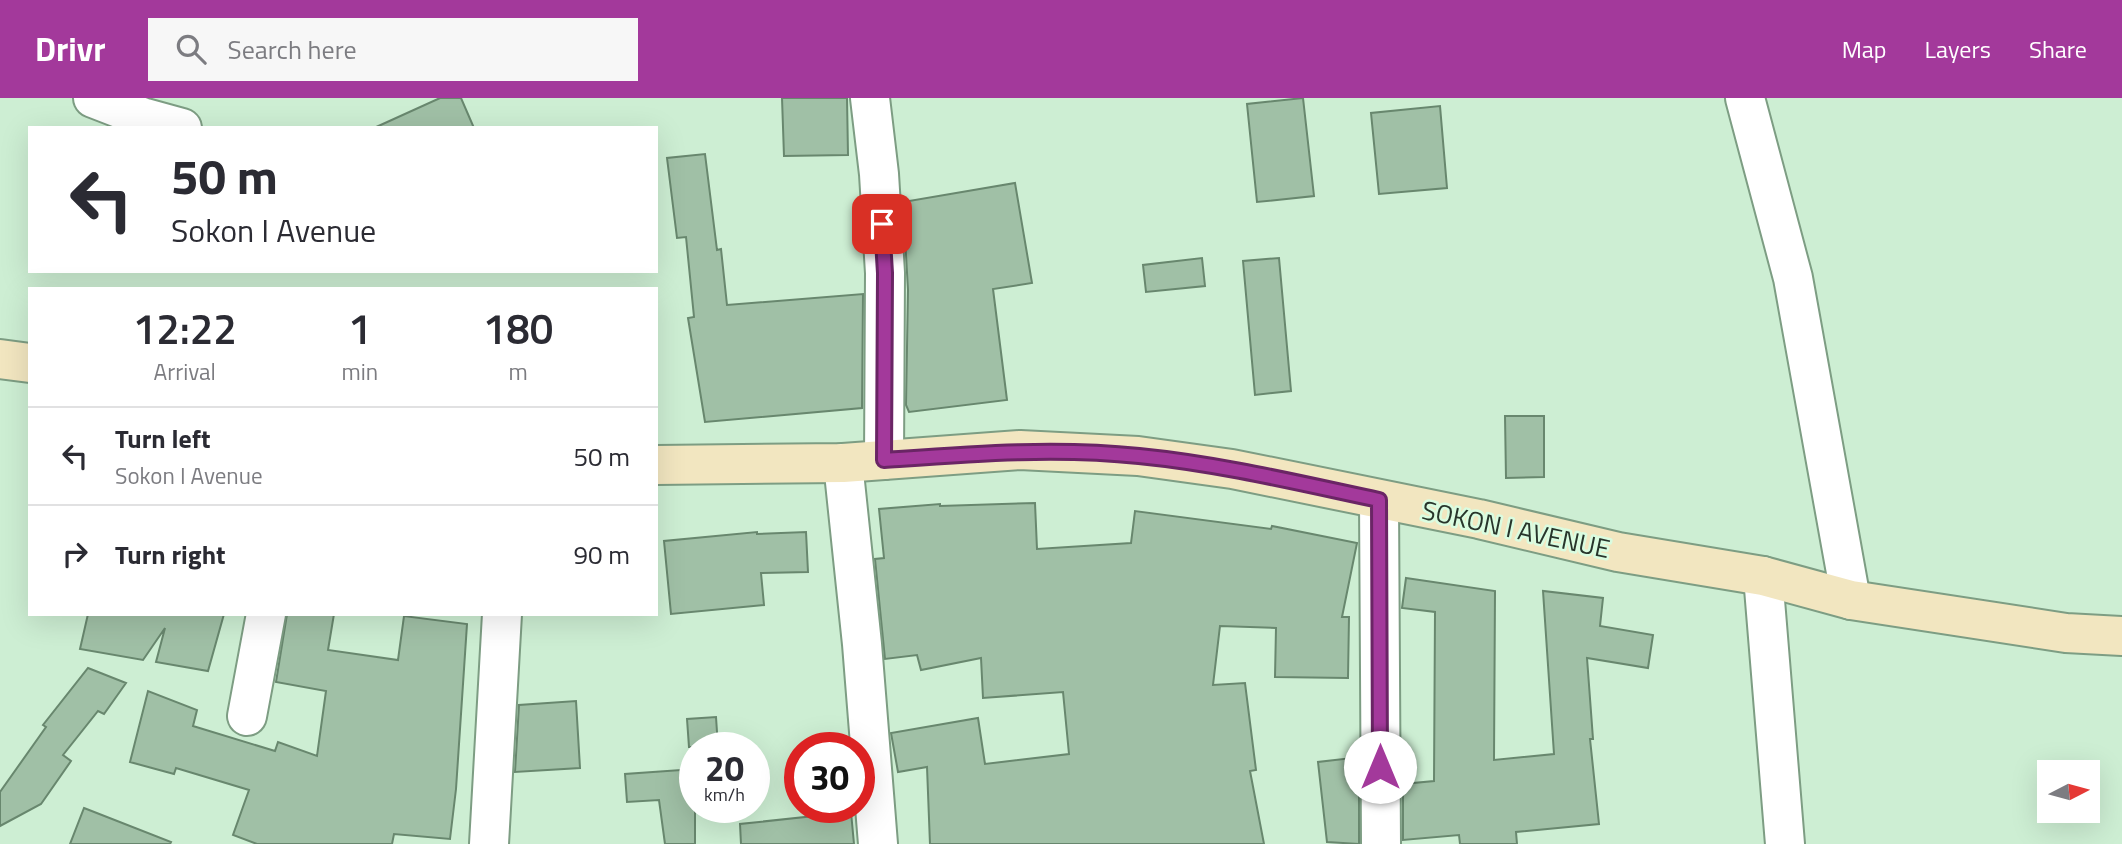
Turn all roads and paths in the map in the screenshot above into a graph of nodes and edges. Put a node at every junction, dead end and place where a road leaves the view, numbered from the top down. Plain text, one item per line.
1 (93, 98) edge
2 (870, 98) edge
3 (1745, 98) edge
4 (174, 126) edge
5 (0, 359) edge
6 (28, 363) edge
7 (884, 460) junction
8 (843, 463) junction
9 (658, 465) edge
10 (1379, 500) junction
11 (1763, 576) junction
12 (1852, 600) junction
13 (266, 616) edge
14 (502, 616) edge
15 (2122, 636) edge
16 (247, 716) dead end
17 (488, 844) edge
18 (878, 844) edge
19 (1381, 844) edge
20 (1785, 844) edge

1 - 4 street
2 - 7 street
3 - 12 street
5 - 6 street
7 - 8 street, SOKON I AVENUE
7 - 10 street, SOKON I AVENUE
8 - 9 street, SOKON I AVENUE
8 - 18 street
10 - 11 street, SOKON I AVENUE
10 - 19 street
11 - 12 street, SOKON I AVENUE
11 - 20 street
12 - 15 street, SOKON I AVENUE
13 - 16 street
14 - 17 street

